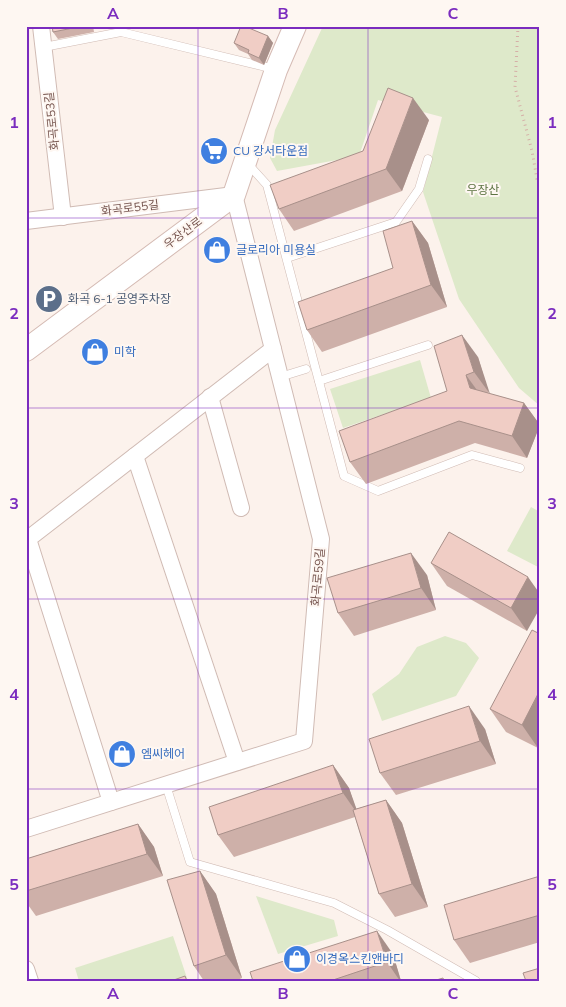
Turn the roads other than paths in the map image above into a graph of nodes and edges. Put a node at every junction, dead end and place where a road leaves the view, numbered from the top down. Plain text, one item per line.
1 (41, 26) edge
2 (295, 26) edge
3 (44, 47) junction
4 (276, 70) junction
5 (428, 159) dead end
6 (245, 161) junction
7 (234, 195) junction
8 (63, 217) junction
9 (26, 221) edge
10 (287, 258) junction
11 (428, 345) dead end
12 (273, 349) junction
13 (26, 350) edge
14 (306, 369) dead end
15 (280, 377) junction
16 (319, 381) junction
17 (210, 397) junction
18 (135, 456) junction
19 (520, 468) dead end
20 (241, 508) dead end
21 (27, 538) edge
22 (237, 762) junction
23 (166, 785) junction
24 (112, 802) junction
25 (26, 829) edge
26 (26, 969) edge
27 (30, 981) edge
28 (476, 981) edge

1 - 3 street, 화곡로53길
2 - 4 street
3 - 4 lane
3 - 8 street, 화곡로53길
4 - 6 street
5 - 10 lane
6 - 7 street
6 - 10 lane
7 - 8 street, 화곡로55길
7 - 12 street, 화곡로59길
7 - 13 street, 우장산로
8 - 9 street, 화곡로55길
10 - 16 lane
11 - 16 lane
12 - 15 street, 화곡로59길
12 - 17 street
14 - 15 lane
15 - 22 street, 화곡로59길
16 - 19 lane
17 - 18 street
17 - 20 street
18 - 21 street
18 - 22 street
21 - 24 street
22 - 23 street, 화곡로59길
23 - 24 street, 화곡로59길
23 - 28 lane
24 - 25 street, 화곡로59길
26 - 27 street

